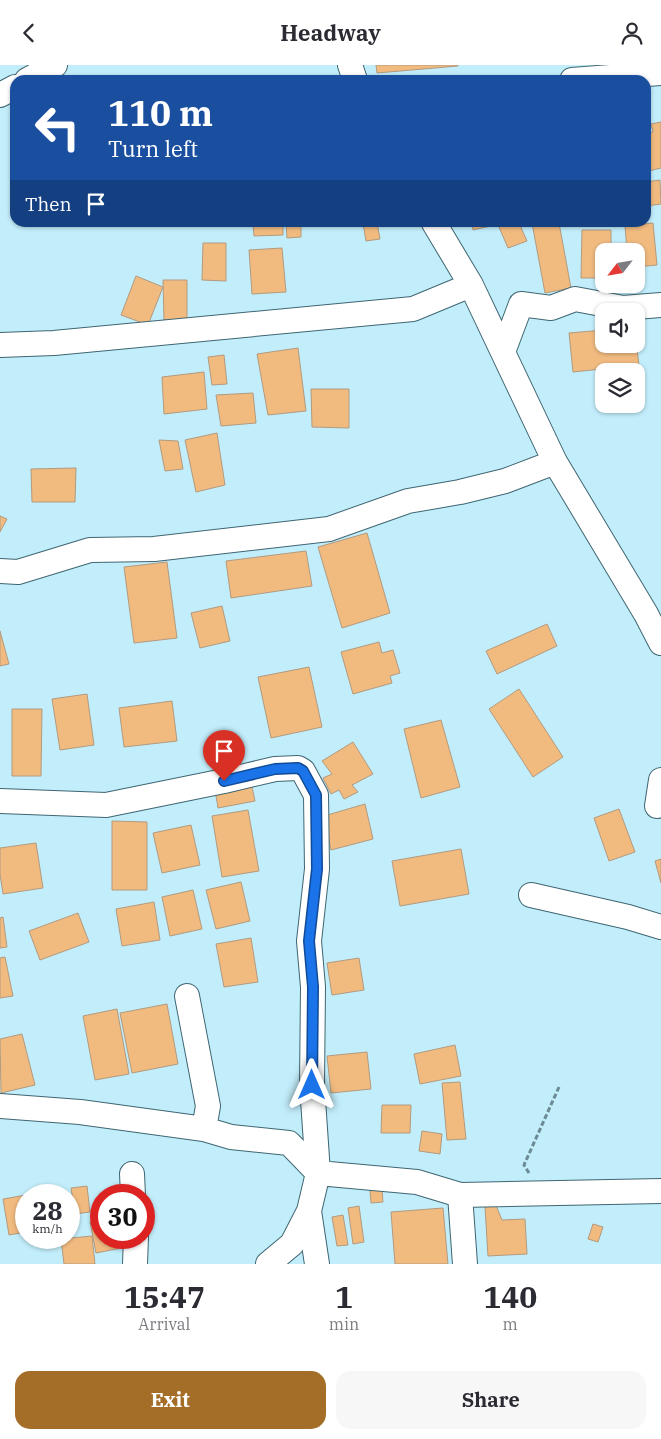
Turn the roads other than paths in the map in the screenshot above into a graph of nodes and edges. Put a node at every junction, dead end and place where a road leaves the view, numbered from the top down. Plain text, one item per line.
1 (55, 65) edge
2 (661, 73) edge
3 (37, 75) edge
4 (573, 75) edge
5 (436, 227) edge
6 (470, 285) junction
7 (661, 305) edge
8 (0, 345) edge
9 (503, 352) junction
10 (555, 462) junction
11 (0, 571) edge
12 (661, 643) edge
13 (661, 780) edge
14 (0, 801) edge
15 (657, 807) dead end
16 (531, 895) dead end
17 (661, 927) edge
18 (188, 996) dead end
19 (0, 1106) edge
20 (204, 1129) junction
21 (318, 1173) junction
22 (661, 1191) edge
23 (460, 1195) junction
24 (310, 1211) junction
25 (136, 1249) edge
26 (135, 1264) edge
27 (268, 1264) edge
28 (317, 1264) edge
29 (465, 1264) edge

1 - 3 street
2 - 4 street
5 - 6 street
6 - 8 street
6 - 9 street
7 - 9 street
9 - 10 street
10 - 11 street
10 - 12 street
13 - 15 street
14 - 21 street
16 - 17 street
18 - 20 street
19 - 20 street
20 - 21 street
21 - 23 street
21 - 24 street
22 - 23 street
23 - 29 street
24 - 27 street
24 - 28 street
25 - 26 street

